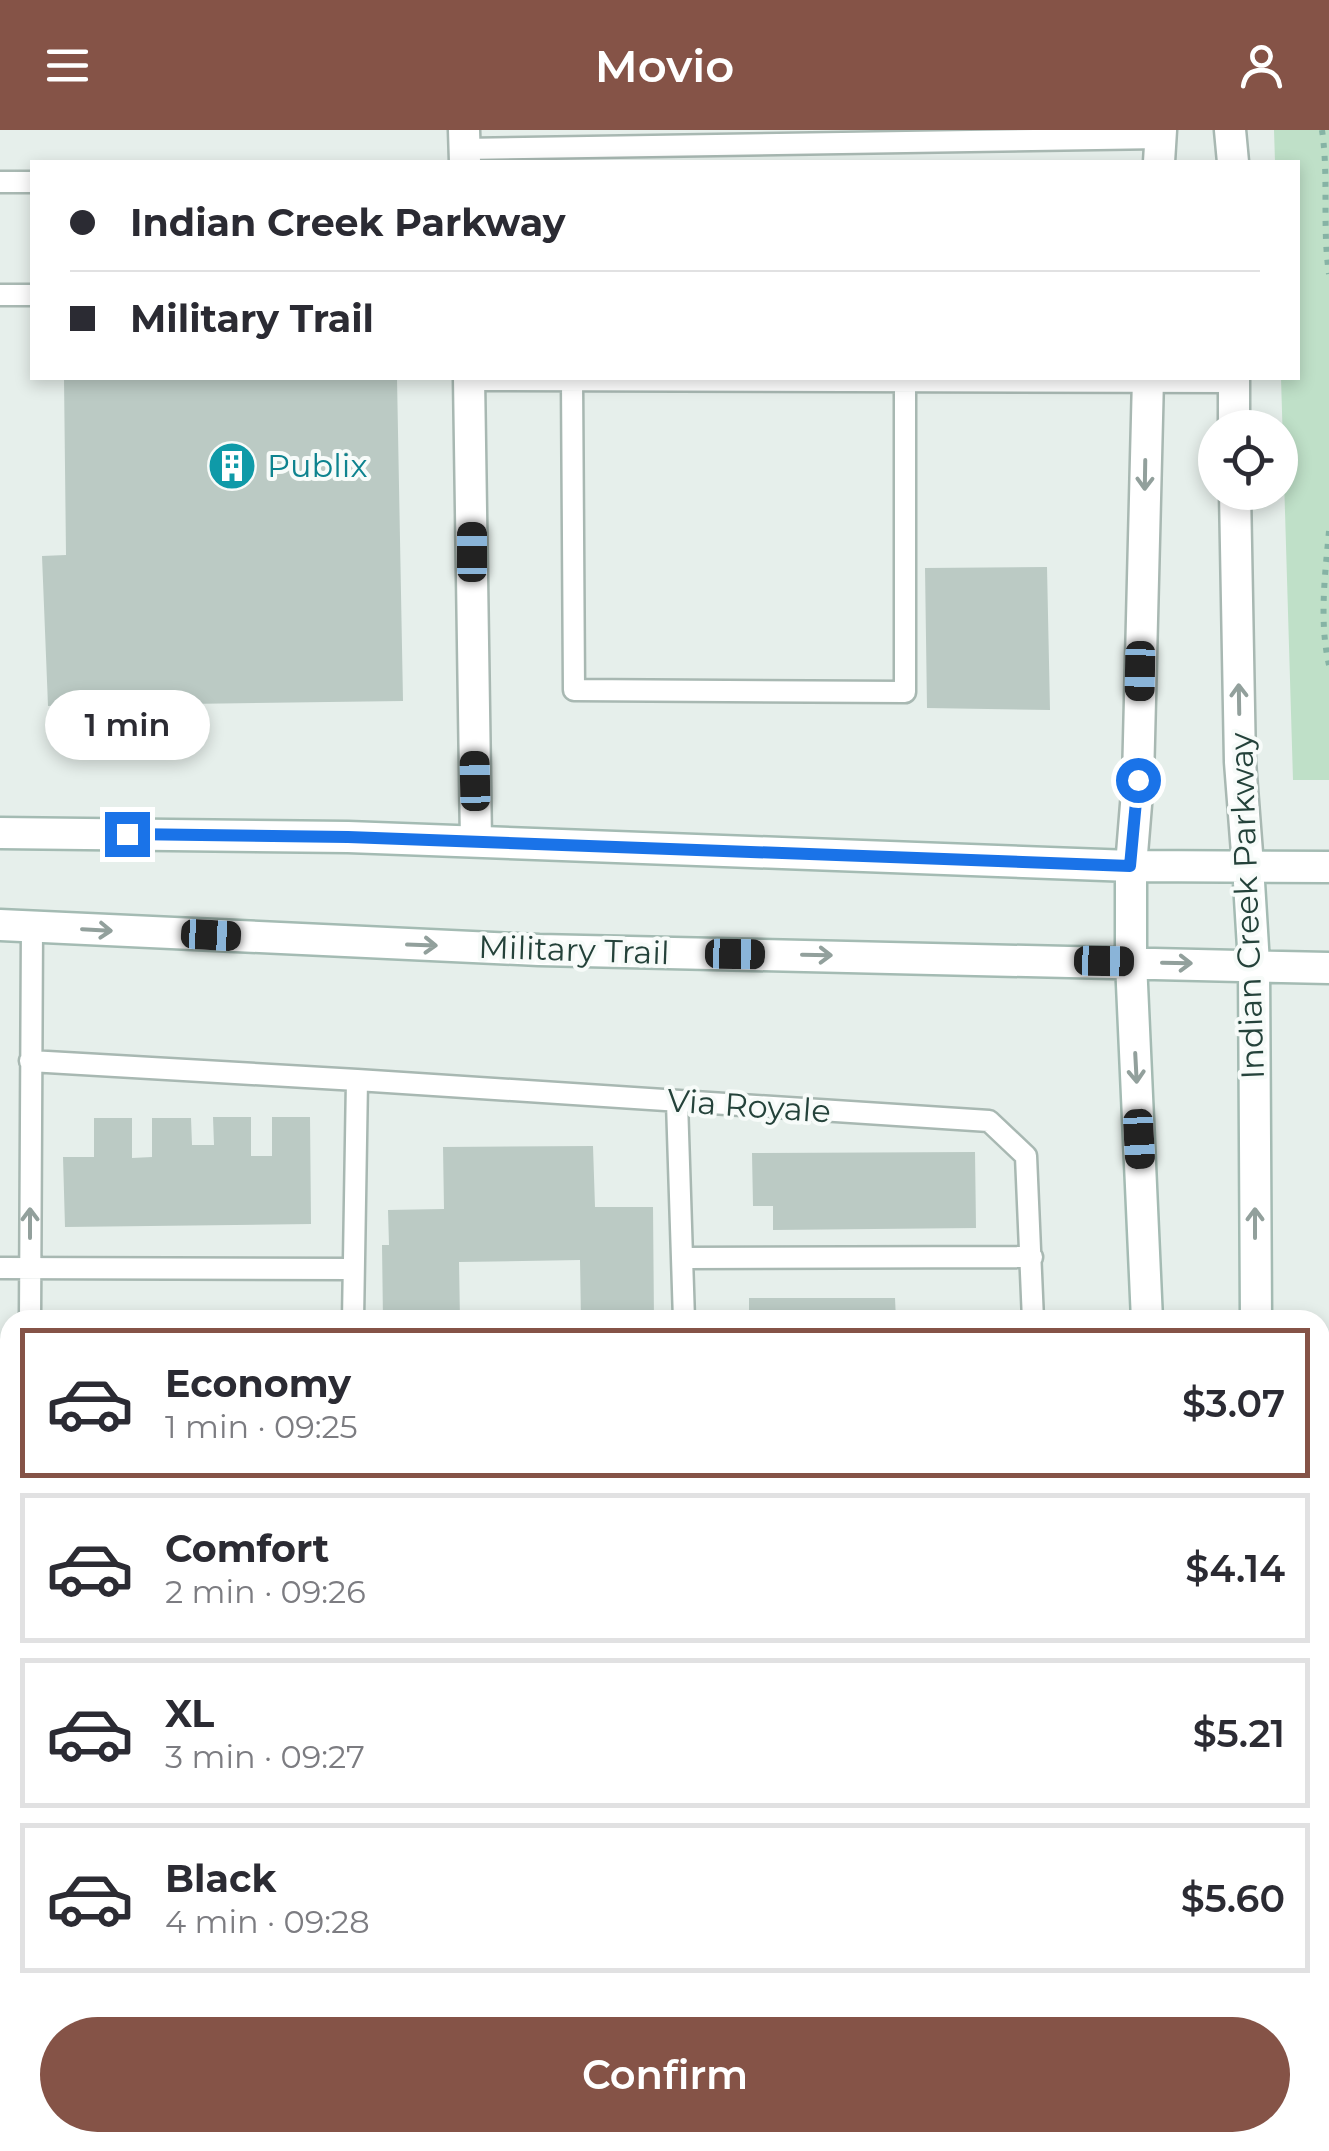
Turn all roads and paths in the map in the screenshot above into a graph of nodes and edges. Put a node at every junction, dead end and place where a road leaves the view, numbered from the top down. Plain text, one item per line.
1 (1230, 130) edge
2 (1322, 130) edge
3 (1160, 144) edge
4 (464, 147) edge
5 (1233, 160) edge
6 (0, 182) edge
7 (30, 182) edge
8 (1329, 274) edge
9 (0, 295) edge
10 (30, 295) edge
11 (469, 380) edge
12 (572, 380) edge
13 (906, 380) joint
14 (1148, 380) edge
15 (1234, 380) edge
16 (1234, 410) edge
17 (1235, 510) edge
18 (1329, 531) edge
19 (1329, 665) edge
20 (0, 833) edge
21 (476, 842) junction
22 (1130, 866) junction
23 (1248, 866) junction
24 (1329, 867) edge
25 (0, 925) edge
26 (32, 926) junction
27 (1131, 962) junction
28 (1254, 964) junction
29 (1329, 968) edge
30 (30, 1062) junction
31 (358, 1080) junction
32 (677, 1102) junction
33 (1032, 1257) junction
34 (684, 1258) junction
35 (0, 1268) edge
36 (30, 1269) junction
37 (353, 1269) junction
38 (30, 1310) edge
39 (353, 1310) edge
40 (684, 1310) edge
41 (1033, 1310) edge
42 (1147, 1310) edge
43 (1256, 1310) edge

1 - 5 main road
2 - 8 path
3 - 4 lane
6 - 7 lane
9 - 10 lane
11 - 21 main road
12 - 13 lane
12 - 13 lane
14 -> 22 main road
15 - 16 main road
23 -> 17 main road, Indian Creek Parkway
18 - 19 path
20 - 21 main road
21 - 22 main road
22 - 23 main road
22 - 27 main road
23 - 24 main road
23 - 28 main road, Indian Creek Parkway
25 - 26 main road, Military Trail
26 -> 27 main road, Military Trail
26 - 30 lane
27 -> 28 main road, Military Trail
27 -> 42 main road
28 - 29 main road, Military Trail
43 -> 28 main road, Indian Creek Parkway
30 - 31 lane, Via Royale
36 -> 30 lane
31 - 32 lane, Via Royale
31 - 37 lane
32 - 33 lane, Via Royale
32 - 34 lane
33 - 34 lane
33 - 41 lane, Via Royale
34 - 40 lane
35 - 36 lane
36 - 37 lane
36 - 38 lane
37 - 39 lane

